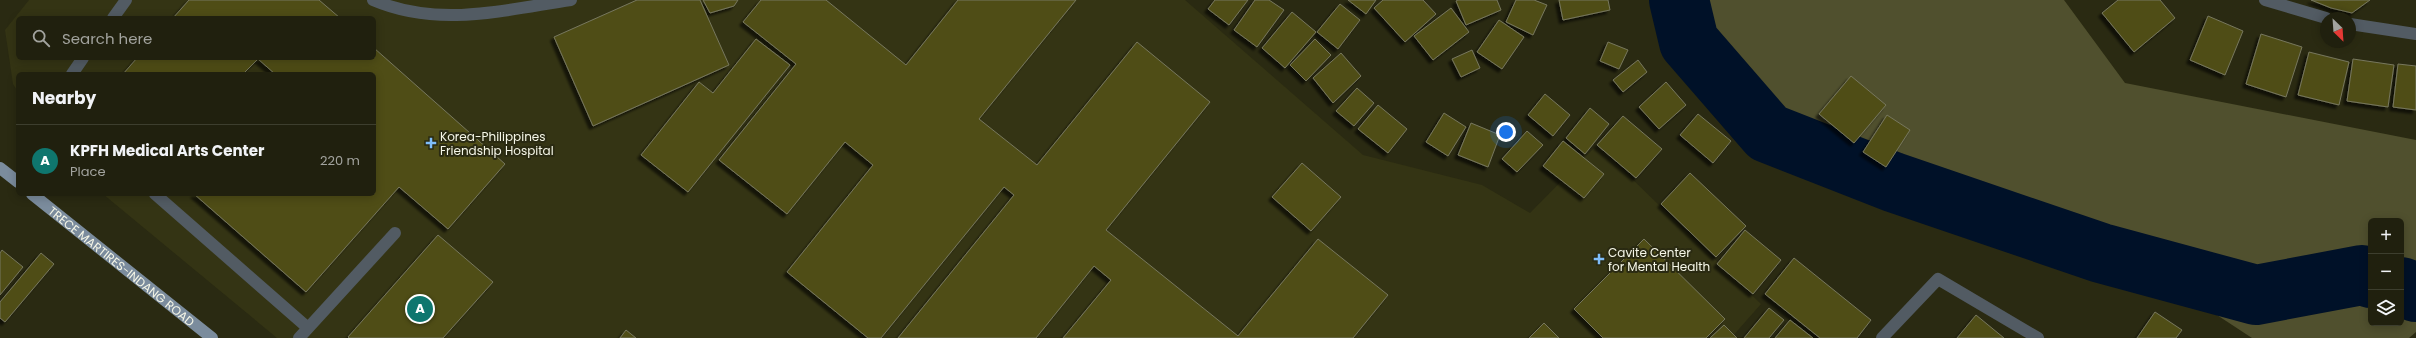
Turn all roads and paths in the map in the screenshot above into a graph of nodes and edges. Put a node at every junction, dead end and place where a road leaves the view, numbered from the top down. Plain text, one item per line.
1 (126, 0) edge
2 (373, 0) edge
3 (571, 0) edge
4 (2265, 0) edge
5 (114, 16) edge
6 (2320, 16) edge
7 (2356, 25) edge
8 (2416, 34) edge
9 (82, 60) edge
10 (73, 72) edge
11 (0, 168) edge
12 (16, 180) edge
13 (34, 196) edge
14 (157, 196) edge
15 (395, 233) dead end
16 (308, 328) junction
17 (212, 338) edge
18 (299, 338) edge
19 (1882, 338) edge
20 (2038, 338) edge

1 - 5 street
2 - 3 street
4 - 6 street
7 - 8 street
9 - 10 street
11 - 12 main road
13 - 17 main road, TRECE MARTIRES-INDANG ROAD
14 - 16 street
15 - 16 street
16 - 18 street
19 - 20 street

